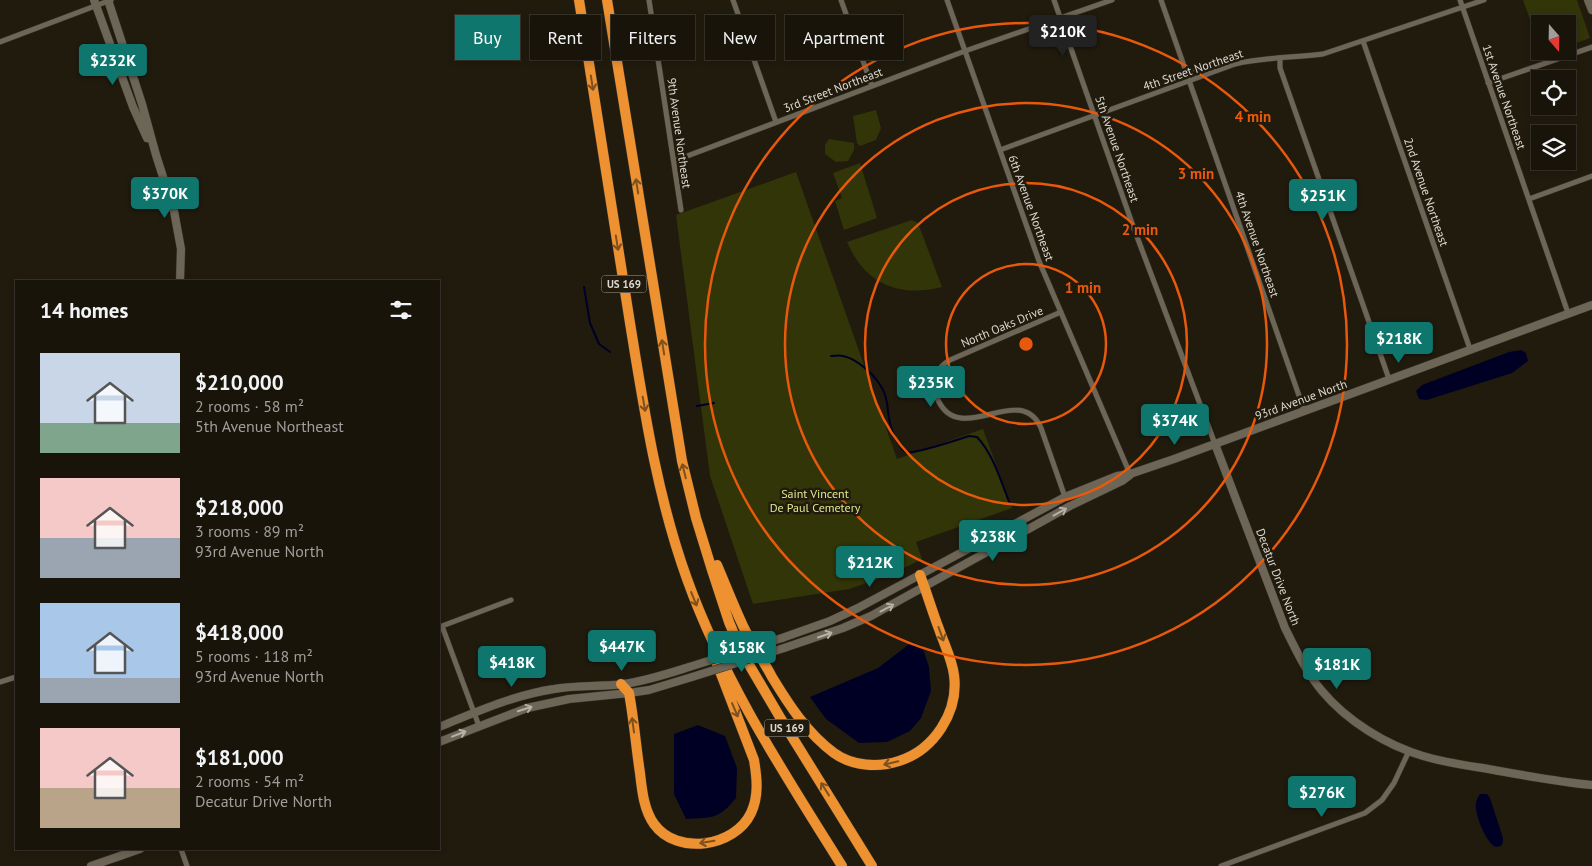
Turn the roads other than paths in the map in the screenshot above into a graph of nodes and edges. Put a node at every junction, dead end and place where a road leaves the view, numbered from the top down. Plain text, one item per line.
1 (109, 0) edge
2 (578, 0) edge
3 (607, 0) edge
4 (649, 0) edge
5 (733, 0) edge
6 (841, 0) edge
7 (947, 0) edge
8 (1054, 0) edge
9 (1112, 0) edge
10 (1161, 0) edge
11 (1460, 0) edge
12 (1484, 0) edge
13 (1588, 0) edge
14 (95, 3) edge
15 (1463, 7) junction
16 (1592, 10) edge
17 (1060, 18) junction
18 (1364, 41) junction
19 (0, 42) edge
20 (1592, 47) edge
21 (965, 51) junction
22 (1280, 58) junction
23 (1189, 81) junction
24 (1488, 83) junction
25 (872, 86) junction
26 (1094, 115) junction
27 (776, 122) junction
28 (1000, 150) junction
29 (156, 156) junction
30 (674, 161) junction
31 (1592, 176) edge
32 (1529, 199) junction
33 (681, 210) dead end
34 (180, 280) edge
35 (1592, 305) edge
36 (1061, 312) junction
37 (1568, 313) junction
38 (1470, 349) junction
39 (1389, 379) junction
40 (1304, 410) junction
41 (1215, 444) junction
42 (1130, 474) junction
43 (1066, 497) junction
44 (696, 518) junction
45 (920, 575) junction
46 (924, 588) junction
47 (511, 600) dead end
48 (708, 631) junction
49 (15, 677) edge
50 (0, 682) edge
51 (621, 684) junction
52 (629, 693) junction
53 (474, 713) junction
54 (479, 726) junction
55 (440, 727) edge
56 (440, 742) edge
57 (1409, 751) junction
58 (1592, 785) edge
59 (801, 800) junction
60 (137, 850) edge
61 (181, 850) edge
62 (90, 866) edge
63 (187, 866) edge
64 (833, 866) edge
65 (842, 866) edge
66 (874, 866) edge
67 (1221, 866) edge

1 - 14 street
1 - 29 street
2 -> 48 highway, US 169
44 -> 3 highway, US 169
4 - 30 street, 9th Avenue Northeast
5 - 27 street
6 - 25 street
7 - 21 street, 6th Avenue Northeast
8 - 17 street, 5th Avenue Northeast
9 - 17 street, 3rd Street Northeast
10 - 23 street, 4th Avenue Northeast
11 - 15 street, 1st Avenue Northeast
12 - 15 street, 4th Street Northeast
13 - 16 street
14 - 19 street
14 - 29 street
15 - 18 street, 4th Street Northeast
15 - 24 street, 1st Avenue Northeast
17 - 21 street, 3rd Street Northeast
17 - 26 street, 5th Avenue Northeast
18 - 22 street, 4th Street Northeast
18 - 38 street, 2nd Avenue Northeast
20 - 24 street
21 - 25 street, 3rd Street Northeast
21 - 28 street, 6th Avenue Northeast
22 - 23 street, 4th Street Northeast
22 - 39 street
23 - 26 street, 4th Street Northeast
23 - 40 street, 4th Avenue Northeast
24 - 32 street, 1st Avenue Northeast
25 - 27 street, 3rd Street Northeast
26 - 28 street, 4th Street Northeast
26 - 41 street, 5th Avenue Northeast
27 - 30 street, 3rd Street Northeast
28 - 36 street, 6th Avenue Northeast
29 - 34 street
30 - 33 street, 9th Avenue Northeast
31 - 32 street
32 - 37 street, 1st Avenue Northeast
35 - 37 street, 93rd Avenue North
36 - 42 street, 6th Avenue Northeast
36 - 43 street, North Oaks Drive
37 - 38 street, 93rd Avenue North
38 - 39 street, 93rd Avenue North
39 - 40 street, 93rd Avenue North
40 - 41 street, 93rd Avenue North
41 - 42 street, 93rd Avenue North
41 - 57 street, Decatur Drive North
42 - 43 street, 93rd Avenue North
46 -> 42 street, 93rd Avenue North
43 - 45 street, 93rd Avenue North
46 -> 44 highway
66 -> 44 highway, US 169
45 - 46 highway
45 - 51 street, 93rd Avenue North, bridge
52 -> 46 street, 93rd Avenue North, bridge
47 - 53 street
48 -> 52 highway
48 - 59 highway, US 169
49 - 50 street
51 - 52 highway
51 - 53 street, 93rd Avenue North
54 -> 52 street, 93rd Avenue North
53 - 54 street
53 - 55 street, 93rd Avenue North
56 -> 54 street, 93rd Avenue North
57 - 58 street, Decatur Drive North
57 - 67 street
59 - 64 highway
59 - 65 highway, US 169
60 - 62 street
61 - 63 street

